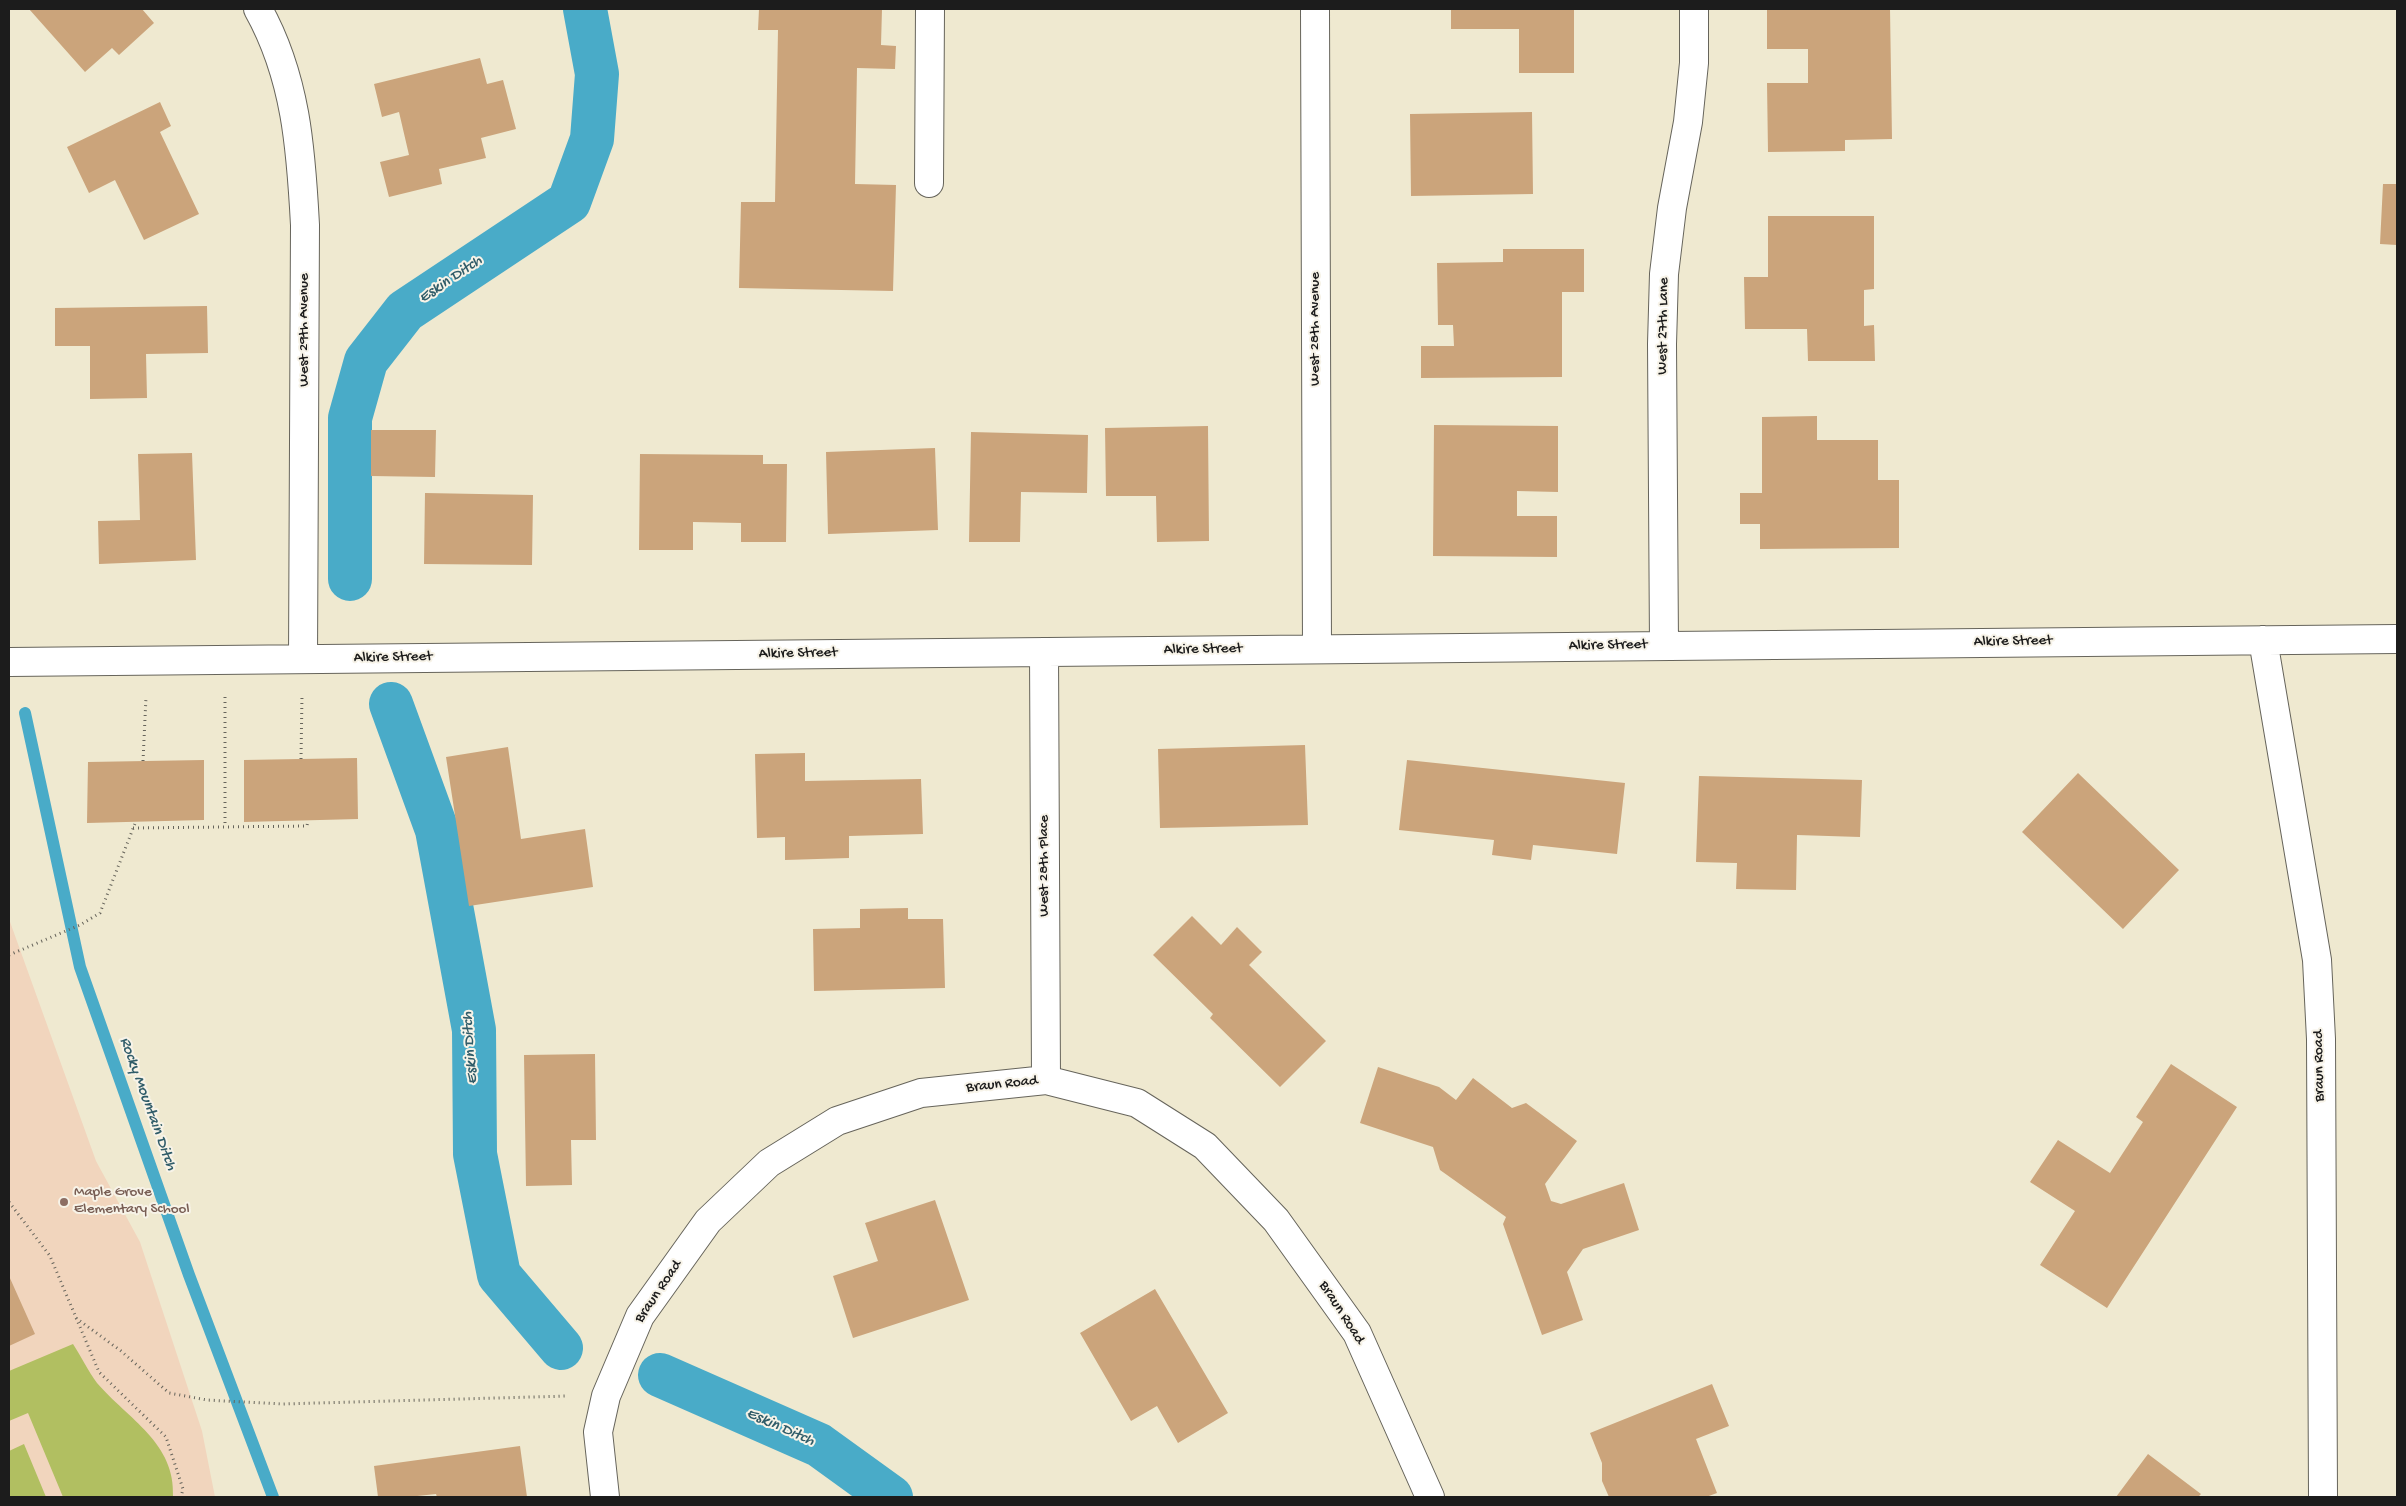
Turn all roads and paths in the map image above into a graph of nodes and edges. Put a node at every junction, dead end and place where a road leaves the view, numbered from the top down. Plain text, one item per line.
1 (258, 9) edge
2 (930, 9) edge
3 (1315, 9) edge
4 (1694, 9) edge
5 (929, 183) dead end
6 (2397, 638) edge
7 (2263, 640) junction
8 (1664, 646) junction
9 (1317, 649) junction
10 (1044, 652) junction
11 (303, 659) junction
12 (9, 662) edge
13 (292, 692) dead end
14 (225, 693) dead end
15 (136, 696) dead end
16 (146, 696) junction
17 (156, 696) dead end
18 (301, 759) dead end
19 (143, 761) dead end
20 (308, 820) dead end
21 (136, 822) dead end
22 (225, 826) junction
23 (133, 828) junction
24 (9, 955) edge
25 (1046, 1080) junction
26 (9, 1202) edge
27 (76, 1318) junction
28 (606, 1396) junction
29 (181, 1497) edge
30 (605, 1497) edge
31 (1430, 1497) edge
32 (2323, 1497) edge

1 - 11 street, West 29th Avenue
2 - 5 street
3 - 9 street, West 28th Avenue
4 - 8 street, West 27th Lane
6 - 7 street, Alkire Street
7 - 8 street, Alkire Street
7 - 32 street, Braun Road
8 - 9 street, Alkire Street
9 - 10 street, Alkire Street
10 - 11 street, Alkire Street
10 - 25 street, West 28th Place
11 - 12 street, Alkire Street
13 - 18 path
14 - 22 path
15 - 16 path
16 - 17 path
16 - 19 path
20 - 22 path
21 - 23 path
22 - 23 path
23 - 24 path
25 - 28 street, Braun Road
25 - 31 street, Braun Road
26 - 27 path
27 - 28 path
27 - 29 path
28 - 30 street, Braun Road

